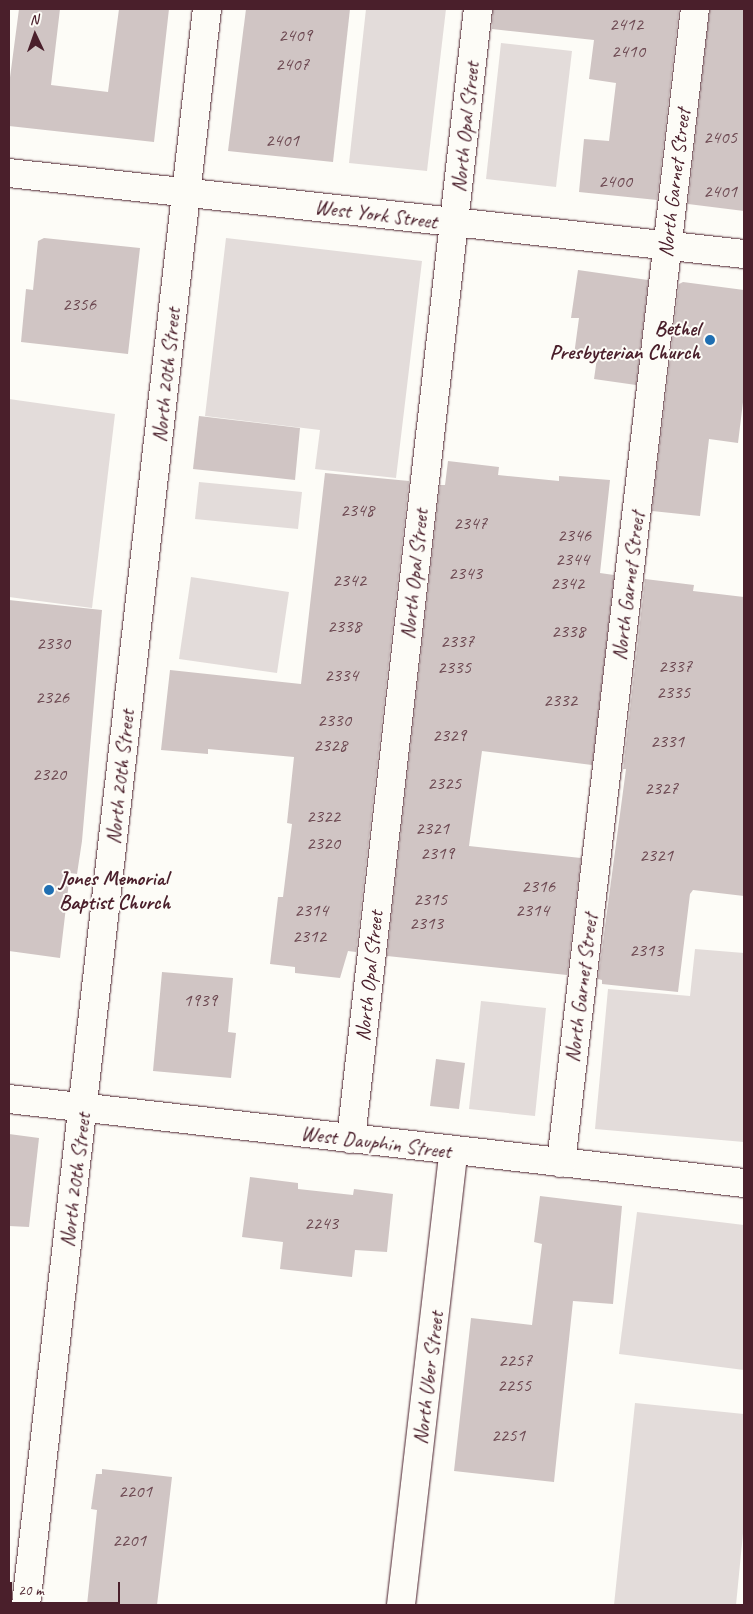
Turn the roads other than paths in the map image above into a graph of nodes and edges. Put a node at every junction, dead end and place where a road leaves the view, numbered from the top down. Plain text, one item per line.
1 (207, 9) edge
2 (478, 9) edge
3 (695, 9) edge
4 (9, 173) edge
5 (187, 192) junction
6 (454, 223) junction
7 (667, 247) junction
8 (744, 254) edge
9 (9, 1099) edge
10 (83, 1108) junction
11 (351, 1139) junction
12 (454, 1150) junction
13 (561, 1162) junction
14 (744, 1183) edge
15 (26, 1605) edge
16 (401, 1605) edge

1 - 5 street, North 20th Street
2 - 6 street, North Opal Street
3 - 7 street, North Garnet Street
4 - 5 street, West York Street
5 - 6 street, West York Street
5 - 10 street, North 20th Street
6 - 7 street, West York Street
6 - 11 street, North Opal Street
7 - 8 street, West York Street
7 - 13 street, North Garnet Street
9 - 10 street, West Dauphin Street
10 - 11 street, West Dauphin Street
10 - 15 street, North 20th Street
11 - 12 street, West Dauphin Street
12 - 13 street, West Dauphin Street
12 - 16 street, North Uber Street
13 - 14 street, West Dauphin Street

